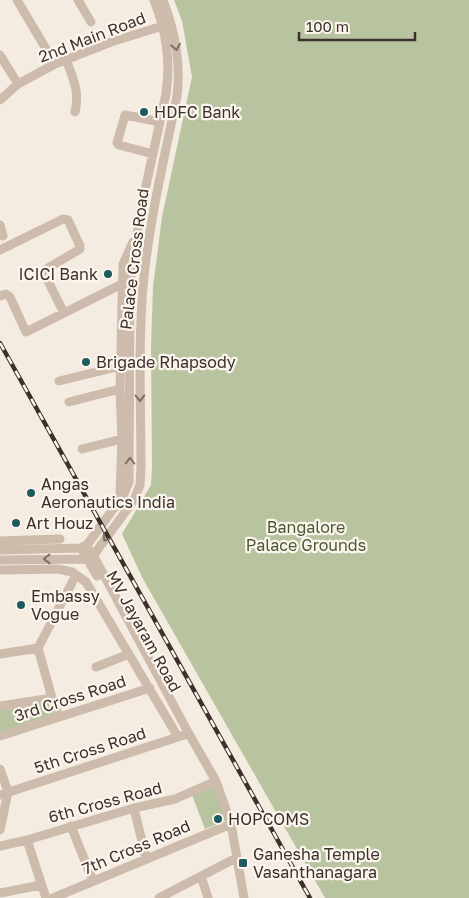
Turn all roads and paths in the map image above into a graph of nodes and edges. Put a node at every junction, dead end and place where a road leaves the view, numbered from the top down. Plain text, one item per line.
1 (17, 0) edge
2 (78, 0) edge
3 (154, 0) edge
4 (163, 0) edge
5 (91, 22) dead end
6 (168, 24) junction
7 (0, 55) edge
8 (66, 60) junction
9 (55, 64) junction
10 (18, 84) junction
11 (0, 100) edge
12 (75, 112) dead end
13 (160, 122) junction
14 (153, 154) junction
15 (140, 213) junction
16 (152, 215) junction
17 (0, 225) edge
18 (137, 235) junction
19 (3, 236) dead end
20 (0, 250) edge
21 (122, 284) junction
22 (0, 296) edge
23 (64, 313) junction
24 (121, 366) junction
25 (59, 382) dead end
26 (120, 389) junction
27 (69, 402) dead end
28 (122, 439) junction
29 (82, 449) dead end
30 (120, 493) dead end
31 (109, 514) junction
32 (119, 520) junction
33 (60, 539) dead end
34 (0, 541) edge
35 (84, 546) junction
36 (0, 550) edge
37 (90, 557) junction
38 (0, 560) edge
39 (0, 570) edge
40 (76, 574) junction
41 (38, 648) junction
42 (0, 654) edge
43 (129, 654) junction
44 (96, 667) dead end
45 (150, 688) junction
46 (52, 698) junction
47 (0, 706) edge
48 (60, 717) junction
49 (187, 730) junction
50 (0, 736) edge
51 (178, 737) junction
52 (0, 769) edge
53 (216, 781) junction
54 (4, 793) edge
55 (134, 808) junction
56 (231, 824) junction
57 (71, 826) junction
58 (0, 830) edge
59 (27, 840) junction
60 (0, 846) edge
61 (146, 858) junction
62 (236, 858) junction
63 (201, 876) junction
64 (94, 881) junction
65 (41, 885) junction
66 (0, 893) edge
67 (46, 898) edge
68 (54, 898) edge
69 (159, 898) edge
70 (208, 898) edge
71 (244, 898) edge

1 - 9 street
2 - 5 street
3 - 6 street, Palace Cross Road
4 - 6 street, Palace Cross Road
6 - 8 street, 2nd Main Road
6 - 13 street, Palace Cross Road
6 -> 16 street, Palace Cross Road
7 - 10 street
8 - 9 street, 2nd Main Road
8 - 12 street
9 - 10 street, 2nd Main Road
10 - 11 street, 2nd Main Road
13 - 14 street, Palace Cross Road
13 - 14 street
14 - 15 street, Palace Cross Road
15 - 16 street
15 - 18 street, Palace Cross Road
16 -> 32 street, Palace Cross Road
17 - 19 street
18 - 21 street
31 -> 18 street, Palace Cross Road
20 - 23 street
21 - 23 street
21 - 24 street
22 - 23 street
24 - 25 street
24 - 26 street
26 - 27 street
26 - 28 street
28 - 29 street
28 - 30 street
31 - 32 street
31 - 35 street, Palace Cross Road
32 -> 37 street, Palace Cross Road
33 - 34 street
35 - 36 street
35 - 37 street, MV Jayaram Road
37 -> 38 street
37 - 49 street, MV Jayaram Road
39 - 40 street
40 - 41 street
40 - 43 street
41 - 42 street
41 - 46 street
43 - 44 street
43 - 45 street
45 - 48 street, 3rd Cross Road
45 - 51 street
46 - 47 street
46 - 48 street
48 - 50 street, 3rd Cross Road
49 - 51 street, 5th Cross Road
49 - 53 street, MV Jayaram Road
51 - 54 street, 5th Cross Road
52 - 54 street
53 - 55 street, 6th Cross Road
53 - 56 street, MV Jayaram Road
54 - 58 street
55 - 57 street, 6th Cross Road
55 - 61 street
56 - 61 street, 7th Cross Road
56 - 62 street, MV Jayaram Road
57 - 59 street, 6th Cross Road
57 - 64 street
59 - 60 street, 6th Cross Road
59 - 65 street
61 - 64 street, 7th Cross Road
62 - 63 street
62 - 71 street, MV Jayaram Road
63 - 69 street
63 - 70 street
64 - 68 street, 7th Cross Road
65 - 66 street
65 - 67 street

